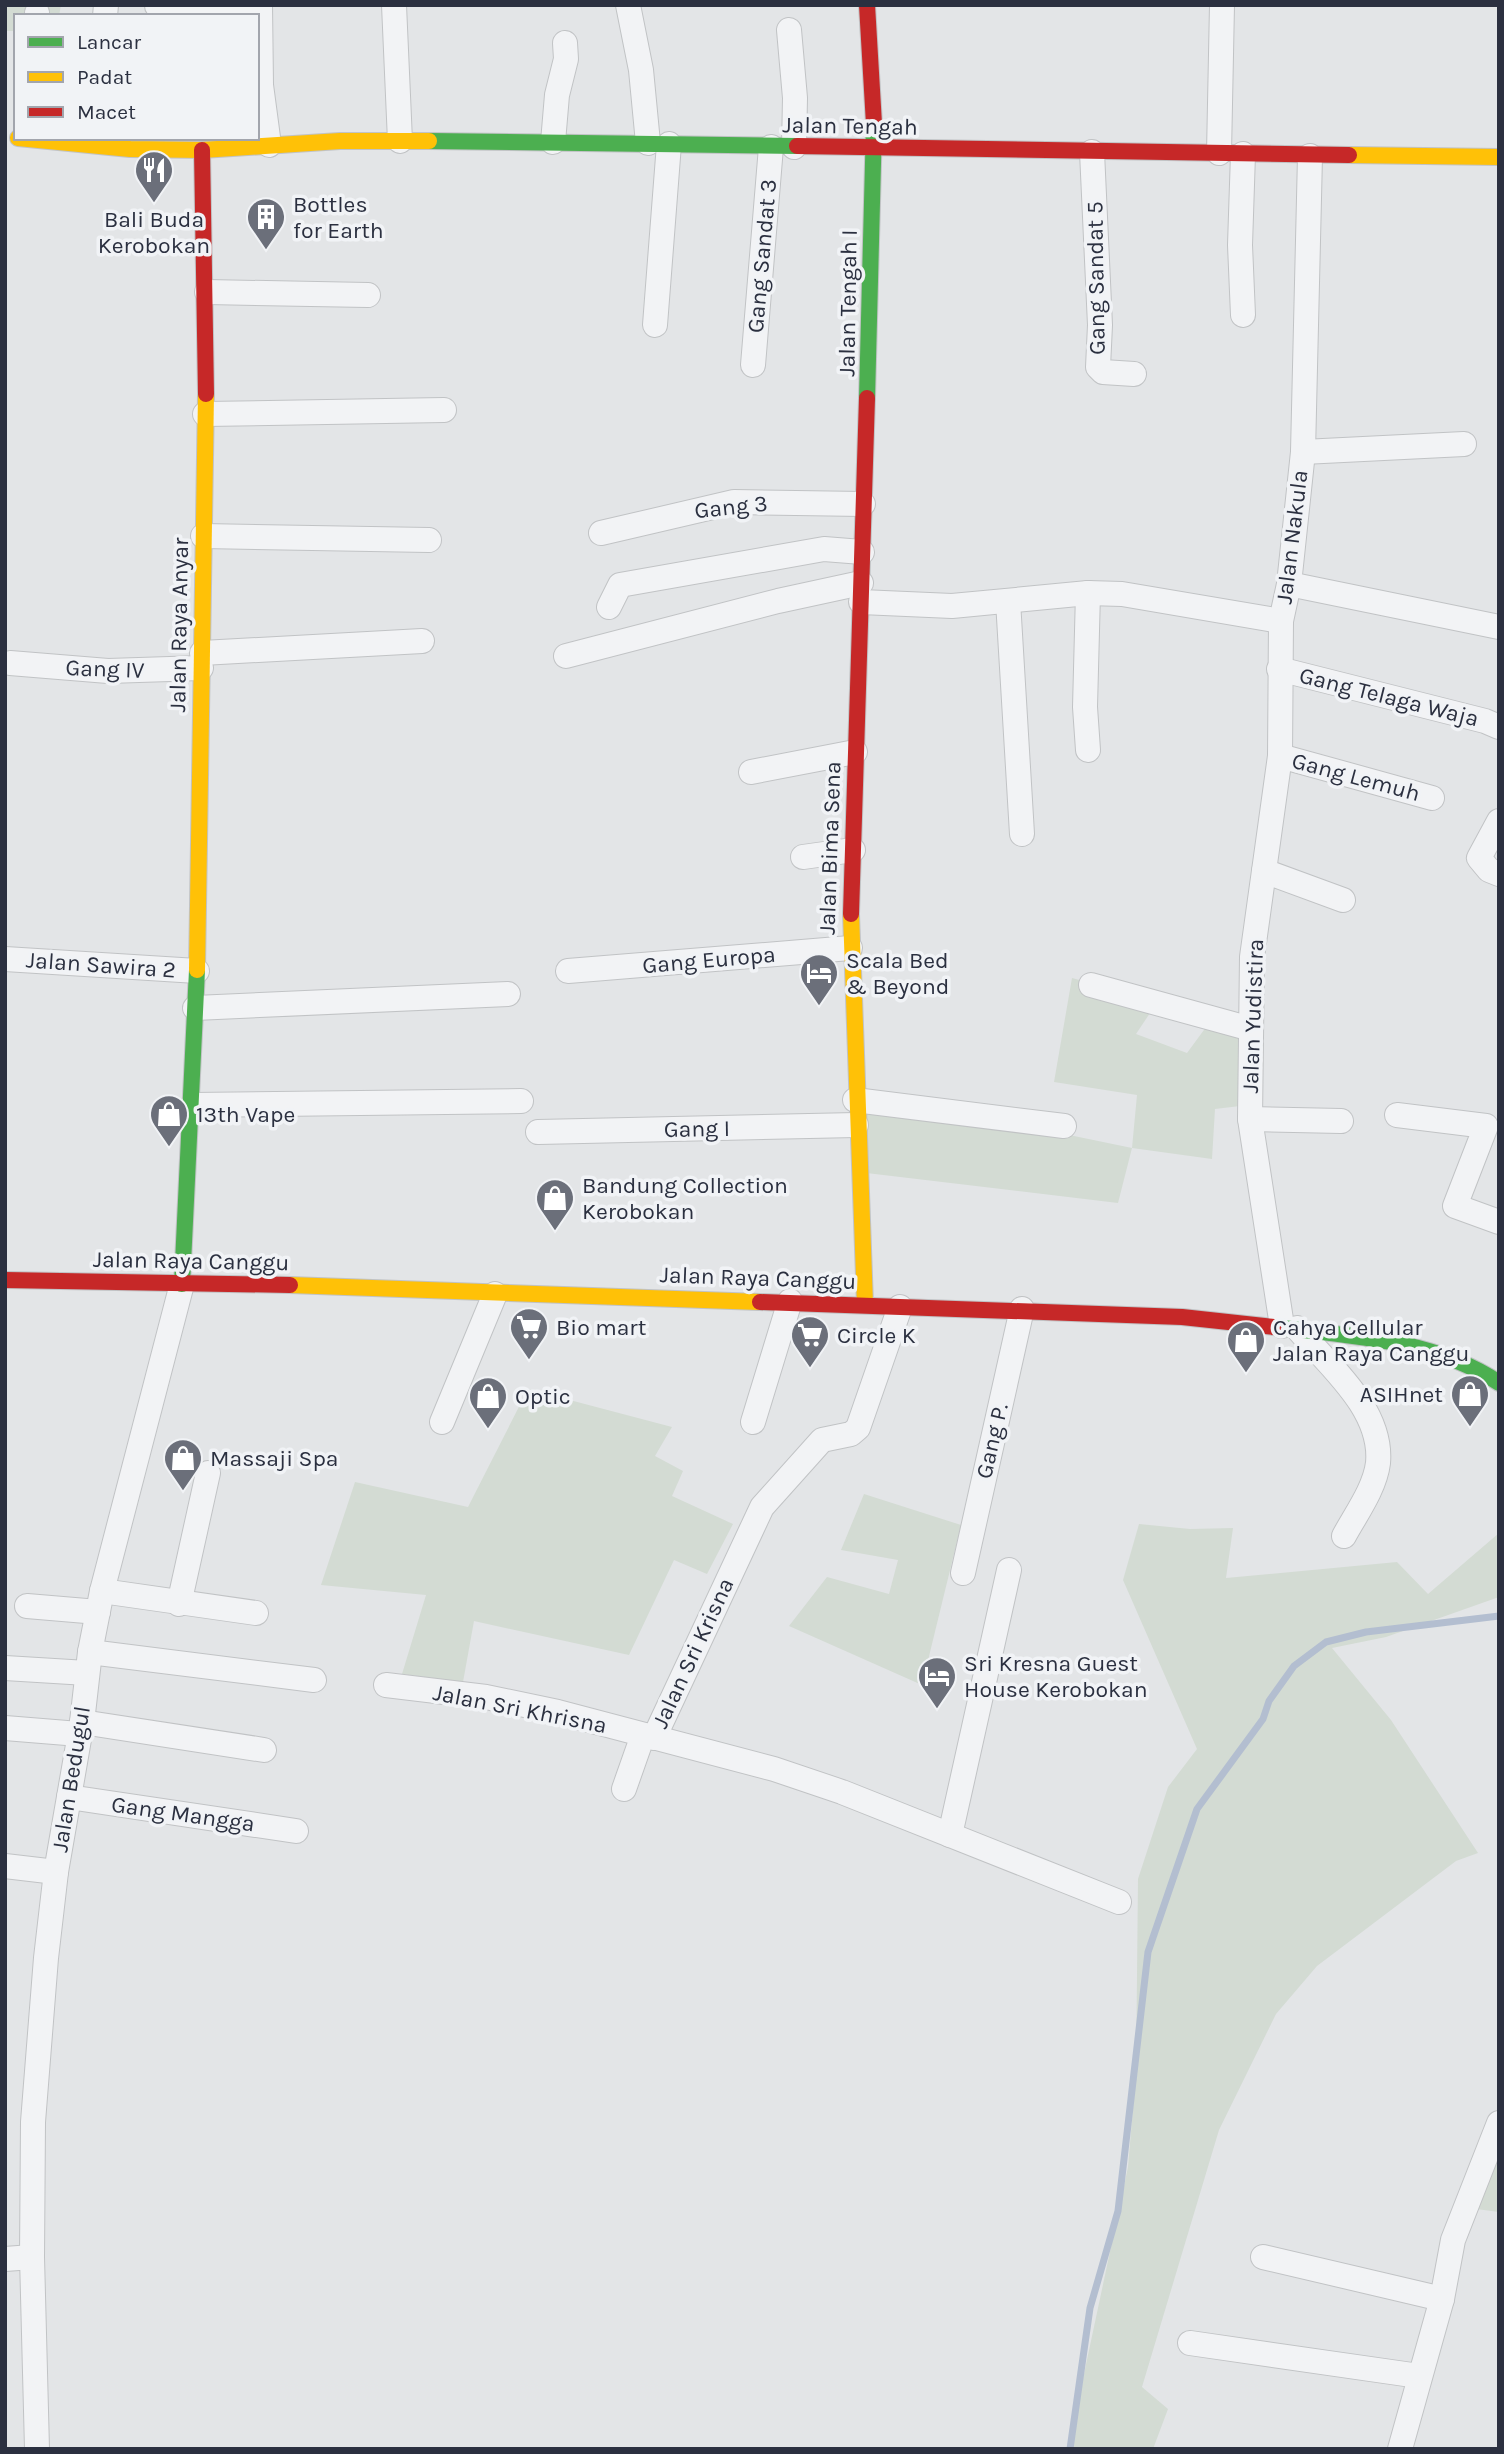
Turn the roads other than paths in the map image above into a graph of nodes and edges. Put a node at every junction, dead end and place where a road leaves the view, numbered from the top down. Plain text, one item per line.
1 (394, 5) edge
2 (628, 5) edge
3 (867, 5) edge
4 (1222, 5) edge
5 (157, 6) edge
6 (260, 10) edge
7 (789, 30) dead end
8 (565, 43) dead end
9 (54, 140) edge
10 (400, 141) junction
11 (88, 142) edge
12 (553, 142) junction
13 (658, 143) junction
14 (269, 145) junction
15 (783, 147) junction
16 (875, 149) junction
17 (202, 150) junction
18 (1092, 152) junction
19 (1231, 153) junction
20 (1310, 156) junction
21 (1499, 157) edge
22 (207, 292) junction
23 (368, 295) dead end
24 (1243, 315) dead end
25 (655, 325) dead end
26 (753, 365) dead end
27 (1134, 374) dead end
28 (444, 410) dead end
29 (205, 414) junction
30 (1464, 444) dead end
31 (1303, 452) junction
32 (863, 504) junction
33 (601, 533) dead end
34 (203, 536) junction
35 (429, 540) dead end
36 (862, 552) junction
37 (1289, 584) junction
38 (861, 592) junction
39 (1088, 593) junction
40 (1008, 601) junction
41 (609, 607) dead end
42 (1281, 621) junction
43 (1499, 627) edge
44 (422, 641) dead end
45 (566, 656) dead end
46 (202, 661) junction
47 (10, 663) dead end
48 (1279, 669) junction
49 (1499, 727) edge
50 (1088, 750) dead end
51 (855, 752) junction
52 (1280, 756) junction
53 (751, 772) dead end
54 (1432, 798) dead end
55 (1499, 821) edge
56 (1022, 834) dead end
57 (853, 850) junction
58 (803, 857) dead end
59 (1264, 871) junction
60 (1499, 874) edge
61 (1343, 900) dead end
62 (850, 948) junction
63 (5, 959) edge
64 (197, 971) junction
65 (568, 971) dead end
66 (1091, 985) dead end
67 (509, 994) dead end
68 (195, 1008) junction
69 (1251, 1029) junction
70 (855, 1100) junction
71 (521, 1101) dead end
72 (192, 1105) junction
73 (1398, 1115) dead end
74 (1250, 1119) junction
75 (1342, 1121) dead end
76 (856, 1125) junction
77 (1064, 1126) dead end
78 (538, 1132) dead end
79 (1499, 1222) edge
80 (5, 1280) edge
81 (182, 1284) junction
82 (495, 1294) junction
83 (790, 1301) junction
84 (865, 1304) junction
85 (900, 1307) junction
86 (1022, 1309) junction
87 (1289, 1327) junction
88 (1493, 1369) edge
89 (442, 1422) dead end
90 (753, 1422) dead end
91 (208, 1472) dead end
92 (1344, 1536) dead end
93 (1009, 1570) dead end
94 (963, 1573) dead end
95 (100, 1601) junction
96 (179, 1604) junction
97 (27, 1606) dead end
98 (256, 1613) dead end
99 (88, 1663) junction
100 (5, 1668) edge
101 (314, 1680) dead end
102 (386, 1685) dead end
103 (5, 1728) edge
104 (80, 1728) junction
105 (648, 1737) junction
106 (264, 1750) dead end
107 (624, 1789) dead end
108 (69, 1797) junction
109 (296, 1831) dead end
110 (950, 1835) junction
111 (5, 1866) edge
112 (56, 1872) junction
113 (1119, 1902) dead end
114 (1499, 2123) edge
115 (32, 2257) junction
116 (1263, 2257) dead end
117 (5, 2259) edge
118 (1442, 2299) junction
119 (1190, 2343) dead end
120 (1419, 2376) junction
121 (37, 2449) edge
122 (1400, 2449) edge

1 - 10 street
2 - 13 street
3 - 16 street, Jalan Tengah I
4 - 19 street
5 - 6 street
6 - 14 street
7 - 15 street, Gang Sandat 3
8 - 12 street
9 - 11 street
10 - 12 street, Jalan Tengah
10 - 14 street, Jalan Tengah
11 - 17 street
12 - 13 street, Jalan Tengah
13 - 15 street, Jalan Tengah
13 - 25 street
14 - 17 street, Jalan Tengah
15 - 16 street, Jalan Tengah
15 - 26 street, Gang Sandat 3
16 - 18 street, Jalan Tengah
16 - 32 street, Jalan Tengah I
17 - 22 street, Jalan Raya Anyar
18 - 19 street, Jalan Tengah
18 - 27 street, Gang Sandat 5
19 - 20 street, Jalan Tengah
19 - 24 street
20 - 21 street, Jalan Tengah
20 - 31 street, Jalan Nakula
22 - 23 street
22 - 29 street, Jalan Raya Anyar
28 - 29 street
29 - 34 street, Jalan Raya Anyar
30 - 31 street
31 - 37 street, Jalan Nakula
32 - 33 street, Gang 3
32 - 36 street, Jalan Tengah I
34 - 35 street
34 - 46 street, Jalan Raya Anyar
36 - 38 street, Jalan Tengah I
36 - 41 street
37 - 42 street, Jalan Nakula
37 - 43 street
38 - 40 street, Jalan Nakula
38 - 45 street, Jalan Nakula
38 - 51 street, Jalan Bima Sena
39 - 40 street, Jalan Nakula
39 - 42 street, Jalan Nakula
39 - 50 street
40 - 56 street
42 - 48 street, Jalan Yudistira
44 - 46 street, Gang IV
46 - 47 street, Gang IV
46 - 64 street, Jalan Raya Anyar
48 - 49 street, Gang Telaga Waja
48 - 52 street, Jalan Yudistira
51 - 53 street
51 - 57 street, Jalan Bima Sena
52 - 54 street, Gang Lemuh
52 - 59 street, Jalan Yudistira
55 - 60 street
57 - 58 street
57 - 62 street, Jalan Bima Sena
59 - 61 street
59 - 69 street, Jalan Yudistira
62 - 65 street, Gang Europa
62 - 70 street, Jalan Bima Sena
63 - 64 street, Jalan Sawira 2
64 - 68 street, Jalan Raya Anyar
66 - 69 street
67 - 68 street
68 - 72 street, Jalan Raya Anyar
69 - 74 street, Jalan Yudistira
70 - 76 street, Jalan Bima Sena
70 - 77 street
71 - 72 street
72 - 81 street, Jalan Raya Anyar
73 - 79 street
74 - 75 street
74 - 87 street, Jalan Yudistira
76 - 78 street, Gang I
76 - 84 street, Jalan Bima Sena
80 - 81 street, Jalan Raya Canggu
81 - 82 street, Jalan Raya Canggu
81 - 95 street, Jalan Bedugul
82 - 83 street, Jalan Raya Canggu
82 - 89 street
83 - 84 street, Jalan Raya Canggu
83 - 90 street
84 - 85 street, Jalan Raya Canggu
85 - 86 street, Jalan Raya Canggu
85 - 105 street, Jalan Sri Krisna
86 - 87 street, Jalan Raya Canggu
86 - 94 street, Gang P.
87 - 88 street, Jalan Raya Canggu
87 - 92 street
91 - 96 street
93 - 110 street
95 - 96 street
95 - 97 street
95 - 99 street, Jalan Bedugul
96 - 98 street
99 - 100 street
99 - 101 street
99 - 104 street, Jalan Bedugul
102 - 105 street, Jalan Sri Khrisna
103 - 104 street
104 - 106 street
104 - 108 street, Jalan Bedugul
105 - 107 street
105 - 110 street, Jalan Sri Krisna
108 - 109 street, Gang Mangga
108 - 112 street, Jalan Bedugul
110 - 113 street, Jalan Sri Krisna
111 - 112 street
112 - 115 street, Jalan Bedugul
114 - 118 street
115 - 117 street
115 - 121 street, Jalan Bedugul
116 - 118 street
118 - 120 street
119 - 120 street
120 - 122 street

